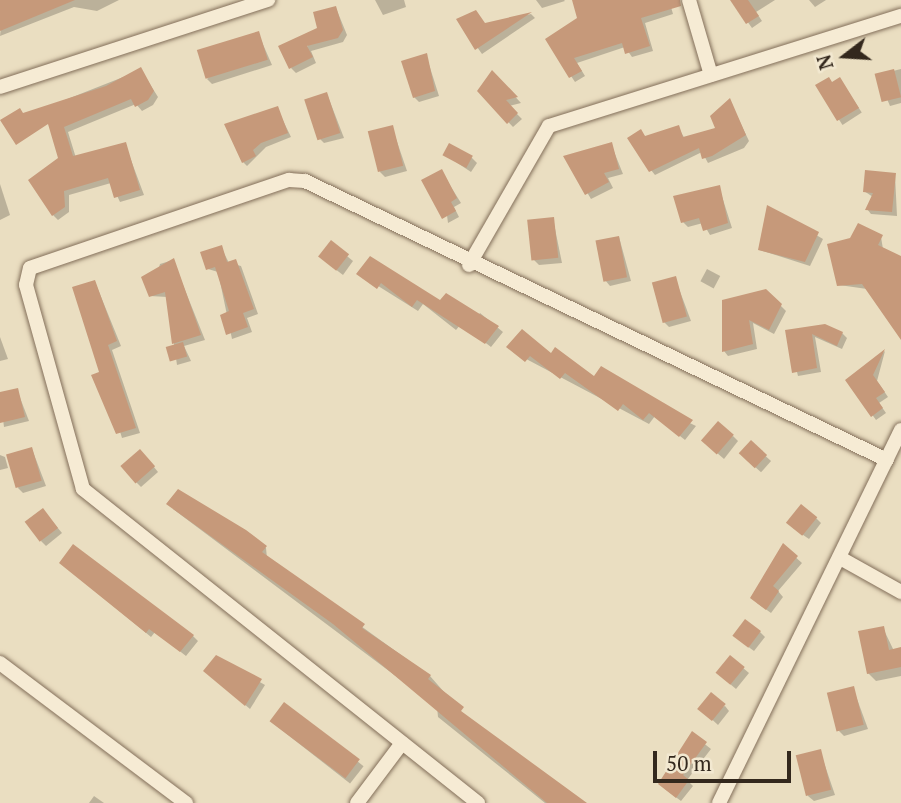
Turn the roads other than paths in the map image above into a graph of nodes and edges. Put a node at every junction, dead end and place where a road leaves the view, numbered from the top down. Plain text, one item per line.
1 (268, 0) edge
2 (688, 0) edge
3 (901, 16) edge
4 (711, 75) junction
5 (0, 87) edge
6 (469, 265) junction
7 (901, 430) edge
8 (887, 460) junction
9 (842, 559) junction
10 (901, 592) edge
11 (0, 663) edge
12 (402, 743) junction
13 (187, 803) edge
14 (357, 803) edge
15 (478, 803) edge
16 (719, 803) edge

1 - 5 street
2 - 4 street
3 - 4 street
4 - 6 street
6 - 8 street
6 - 12 street
7 - 8 street
8 - 9 street
9 - 10 street
9 - 16 street
11 - 13 street
12 - 14 street
12 - 15 street

